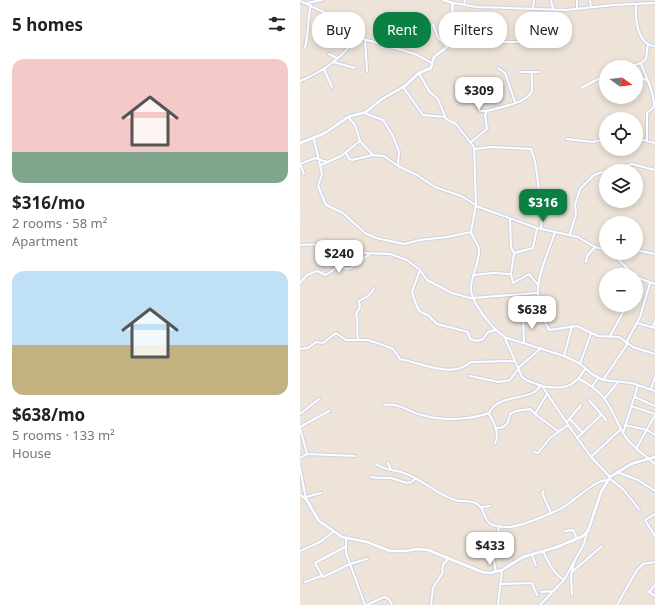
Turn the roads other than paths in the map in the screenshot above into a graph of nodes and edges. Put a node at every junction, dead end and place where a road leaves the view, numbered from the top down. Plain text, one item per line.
1 (322, 0) edge
2 (443, 0) edge
3 (465, 0) edge
4 (534, 0) edge
5 (551, 0) edge
6 (577, 0) edge
7 (590, 0) edge
8 (614, 0) edge
9 (638, 0) edge
10 (302, 1) edge
11 (453, 2) junction
12 (307, 3) junction
13 (655, 3) edge
14 (464, 5) junction
15 (614, 5) junction
16 (637, 5) junction
17 (311, 6) junction
18 (591, 7) junction
19 (533, 8) junction
20 (553, 9) junction
21 (577, 9) junction
22 (323, 12) edge
23 (452, 12) edge
24 (433, 24) dead end
25 (365, 39) joint
26 (439, 39) edge
27 (648, 44) junction
28 (655, 46) edge
29 (306, 48) dead end
30 (349, 48) edge
31 (445, 48) edge
32 (329, 54) dead end
33 (337, 58) junction
34 (643, 61) edge
35 (333, 62) junction
36 (432, 63) junction
37 (355, 68) dead end
38 (498, 68) dead end
39 (324, 69) junction
40 (643, 69) edge
41 (366, 71) dead end
42 (519, 72) dead end
43 (538, 72) dead end
44 (419, 73) junction
45 (532, 73) junction
46 (599, 79) edge
47 (643, 79) edge
48 (300, 81) edge
49 (647, 81) junction
50 (332, 87) dead end
51 (403, 87) junction
52 (581, 88) dead end
53 (515, 102) junction
54 (477, 103) dead end
55 (486, 112) junction
56 (364, 113) junction
57 (348, 117) junction
58 (446, 117) junction
59 (314, 139) junction
60 (567, 139) dead end
61 (599, 140) edge
62 (643, 140) edge
63 (360, 141) junction
64 (646, 141) junction
65 (471, 142) junction
66 (300, 143) edge
67 (655, 143) edge
68 (475, 150) junction
69 (346, 153) junction
70 (373, 155) junction
71 (319, 159) junction
72 (327, 162) junction
73 (300, 164) edge
74 (321, 165) junction
75 (398, 166) junction
76 (643, 167) edge
77 (655, 170) edge
78 (599, 173) edge
79 (304, 174) dead end
80 (476, 205) junction
81 (510, 218) junction
82 (537, 228) junction
83 (541, 229) junction
84 (471, 232) junction
85 (555, 232) junction
86 (570, 234) junction
87 (300, 246) edge
88 (595, 247) junction
89 (599, 248) edge
90 (643, 251) edge
91 (371, 253) junction
92 (514, 253) junction
93 (655, 254) edge
94 (619, 260) edge
95 (586, 262) dead end
96 (627, 268) edge
97 (420, 270) junction
98 (510, 274) junction
99 (474, 275) junction
100 (643, 281) edge
101 (300, 283) edge
102 (650, 283) junction
103 (537, 284) junction
104 (655, 284) edge
105 (374, 289) dead end
106 (537, 293) junction
107 (474, 299) junction
108 (623, 312) edge
109 (523, 319) dead end
110 (655, 321) edge
111 (637, 323) junction
112 (572, 326) junction
113 (654, 328) edge
114 (496, 331) junction
115 (591, 333) junction
116 (504, 336) junction
117 (610, 336) junction
118 (358, 340) junction
119 (524, 342) junction
120 (627, 343) junction
121 (541, 348) junction
122 (300, 349) edge
123 (655, 354) edge
124 (564, 356) junction
125 (515, 361) junction
126 (580, 364) junction
127 (519, 369) junction
128 (585, 369) junction
129 (470, 376) dead end
130 (655, 377) edge
131 (599, 378) junction
132 (579, 379) junction
133 (603, 380) junction
134 (618, 382) junction
135 (638, 384) junction
136 (542, 385) junction
137 (592, 387) junction
138 (651, 390) junction
139 (655, 391) edge
140 (547, 394) junction
141 (635, 397) junction
142 (605, 398) junction
143 (319, 399) dead end
144 (589, 400) dead end
145 (384, 405) dead end
146 (581, 405) dead end
147 (631, 406) junction
148 (655, 406) edge
149 (329, 411) dead end
150 (489, 413) junction
151 (300, 414) edge
152 (535, 414) junction
153 (655, 415) edge
154 (601, 416) junction
155 (570, 419) junction
156 (606, 420) dead end
157 (567, 424) junction
158 (625, 425) junction
159 (300, 427) edge
160 (495, 428) junction
161 (621, 429) junction
162 (647, 430) junction
163 (558, 431) junction
164 (583, 433) junction
165 (623, 433) junction
166 (655, 435) edge
167 (577, 438) junction
168 (495, 443) dead end
169 (636, 449) junction
170 (534, 452) dead end
171 (306, 454) junction
172 (354, 456) dead end
173 (591, 457) junction
174 (655, 457) edge
175 (300, 458) edge
176 (649, 459) junction
177 (388, 463) dead end
178 (376, 464) dead end
179 (655, 464) edge
180 (300, 468) edge
181 (391, 470) junction
182 (616, 472) junction
183 (371, 477) dead end
184 (416, 478) junction
185 (609, 478) junction
186 (544, 491) dead end
187 (655, 491) edge
188 (321, 493) dead end
189 (300, 495) edge
190 (306, 498) junction
191 (490, 506) dead end
192 (482, 507) junction
193 (639, 508) dead end
194 (551, 513) junction
195 (655, 514) edge
196 (499, 526) junction
197 (565, 530) dead end
198 (588, 531) junction
199 (333, 532) junction
200 (655, 536) edge
201 (346, 538) junction
202 (576, 539) junction
203 (602, 546) dead end
204 (345, 547) junction
205 (543, 551) junction
206 (300, 552) edge
207 (532, 554) junction
208 (367, 559) dead end
209 (448, 559) junction
210 (574, 560) junction
211 (655, 562) edge
212 (350, 564) junction
213 (536, 566) dead end
214 (502, 570) junction
215 (496, 572) junction
216 (572, 572) junction
217 (321, 576) junction
218 (564, 580) junction
219 (305, 582) dead end
220 (502, 584) junction
221 (655, 585) edge
222 (555, 591) junction
223 (542, 592) dead end
224 (537, 595) dead end
225 (572, 595) dead end
226 (655, 596) edge
227 (366, 605) edge
228 (392, 605) edge
229 (431, 605) edge
230 (498, 605) edge
231 (536, 605) edge
232 (541, 605) edge
233 (617, 605) edge

1 - 12 street
2 - 11 street
3 - 14 street
4 - 19 street
5 - 20 street
6 - 21 street
7 - 18 street
8 - 15 street
9 - 16 street
10 - 12 street
11 - 14 street
11 - 23 street
12 - 17 street
13 - 16 street
14 - 19 street
15 - 16 street
15 - 18 street
16 - 27 street
17 - 22 street
17 - 29 street
18 - 21 street
19 - 20 street
20 - 21 street
24 - 26 street
25 - 36 street
25 - 41 street
27 - 28 street
27 - 34 street
30 - 33 street
31 - 36 street
32 - 33 street
33 - 35 street
35 - 37 street
35 - 39 street
36 - 44 street
38 - 53 street
39 - 48 street
39 - 50 street
40 - 49 street
42 - 45 street
43 - 45 street
44 - 51 street
44 - 58 street
45 - 53 street
46 - 52 street
47 - 49 street
49 - 64 street
51 - 56 street
51 - 58 street
53 - 55 street
54 - 55 street
55 - 65 street
56 - 57 street
56 - 75 street
57 - 59 street
57 - 63 street
58 - 65 street
59 - 66 street
59 - 71 street
60 - 61 street
62 - 64 street
63 - 69 street
63 - 70 street
64 - 67 street
65 - 68 street
68 - 80 street
68 - 83 street
69 - 70 street
69 - 72 street
70 - 75 street
71 - 72 street
71 - 73 street
71 - 74 street
72 - 74 street
73 - 79 street
74 - 84 street
75 - 80 street
76 - 77 street
78 - 86 street
80 - 81 street
80 - 84 street
81 - 82 street
81 - 92 street
82 - 83 street
82 - 92 street
83 - 85 street
84 - 99 street
85 - 86 street
85 - 103 street
86 - 88 street
87 - 91 street
88 - 89 street
88 - 95 street
90 - 93 street
91 - 97 street
91 - 101 street
92 - 98 street
94 - 96 street
97 - 107 street
97 - 114 street
98 - 99 street
98 - 103 street
99 - 107 street
100 - 102 street
102 - 104 street
102 - 111 street
103 - 106 street
105 - 118 street
106 - 107 street
106 - 112 street
107 - 114 street
108 - 117 street
109 - 119 street
110 - 113 street
111 - 113 street
111 - 120 street
112 - 115 street
112 - 124 street
114 - 116 street
115 - 117 street
115 - 126 street
116 - 119 street
116 - 125 street
117 - 120 street
118 - 122 street
118 - 125 street
119 - 121 street
120 - 123 street
120 - 133 street
121 - 124 street
121 - 127 street
124 - 126 street
125 - 127 street
126 - 128 street
127 - 129 street
127 - 136 street
128 - 131 street
128 - 132 street
130 - 138 street
131 - 133 street
131 - 137 street
132 - 136 street
132 - 137 street
133 - 134 street
134 - 135 street
134 - 142 street
135 - 138 street
135 - 141 street
136 - 140 street
136 - 150 street
137 - 142 street
138 - 139 street
140 - 152 street
140 - 157 street
141 - 147 street
141 - 148 street
142 - 161 street
143 - 151 street
144 - 154 street
145 - 150 street
146 - 155 street
147 - 153 street
147 - 158 street
149 - 159 street
150 - 160 street
152 - 160 street
152 - 163 street
153 - 162 street
154 - 156 street
154 - 164 street
155 - 157 street
155 - 164 street
157 - 163 street
157 - 167 street
158 - 162 street
158 - 165 street
159 - 171 street
160 - 168 street
161 - 165 street
161 - 173 street
162 - 166 street
162 - 169 street
163 - 170 street
164 - 167 street
165 - 169 street
167 - 173 street
169 - 176 street
171 - 172 street
171 - 175 street
173 - 185 street
174 - 176 street
176 - 179 street
176 - 182 street
177 - 181 street
178 - 181 street
180 - 190 street
181 - 184 street
182 - 185 street
182 - 187 street
183 - 184 street
184 - 192 street
185 - 193 street
185 - 194 street
185 - 198 street
186 - 194 street
188 - 190 street
189 - 190 street
190 - 199 street
191 - 192 street
192 - 196 street
194 - 196 street
195 - 200 street
196 - 215 street
197 - 202 street
198 - 202 street
198 - 210 street
199 - 201 street
199 - 206 street
201 - 204 street
201 - 209 street
202 - 205 street
203 - 216 street
204 - 212 street
204 - 217 street
205 - 207 street
205 - 218 street
207 - 213 street
207 - 214 street
208 - 212 street
209 - 215 street
209 - 229 street
210 - 216 street
210 - 218 street
211 - 233 street
212 - 217 street
212 - 227 street
214 - 215 street
214 - 220 street
216 - 225 street
217 - 219 street
218 - 222 street
220 - 224 street
220 - 230 street
221 - 226 street
222 - 223 street
222 - 232 street
227 - 228 street
231 - 232 street

